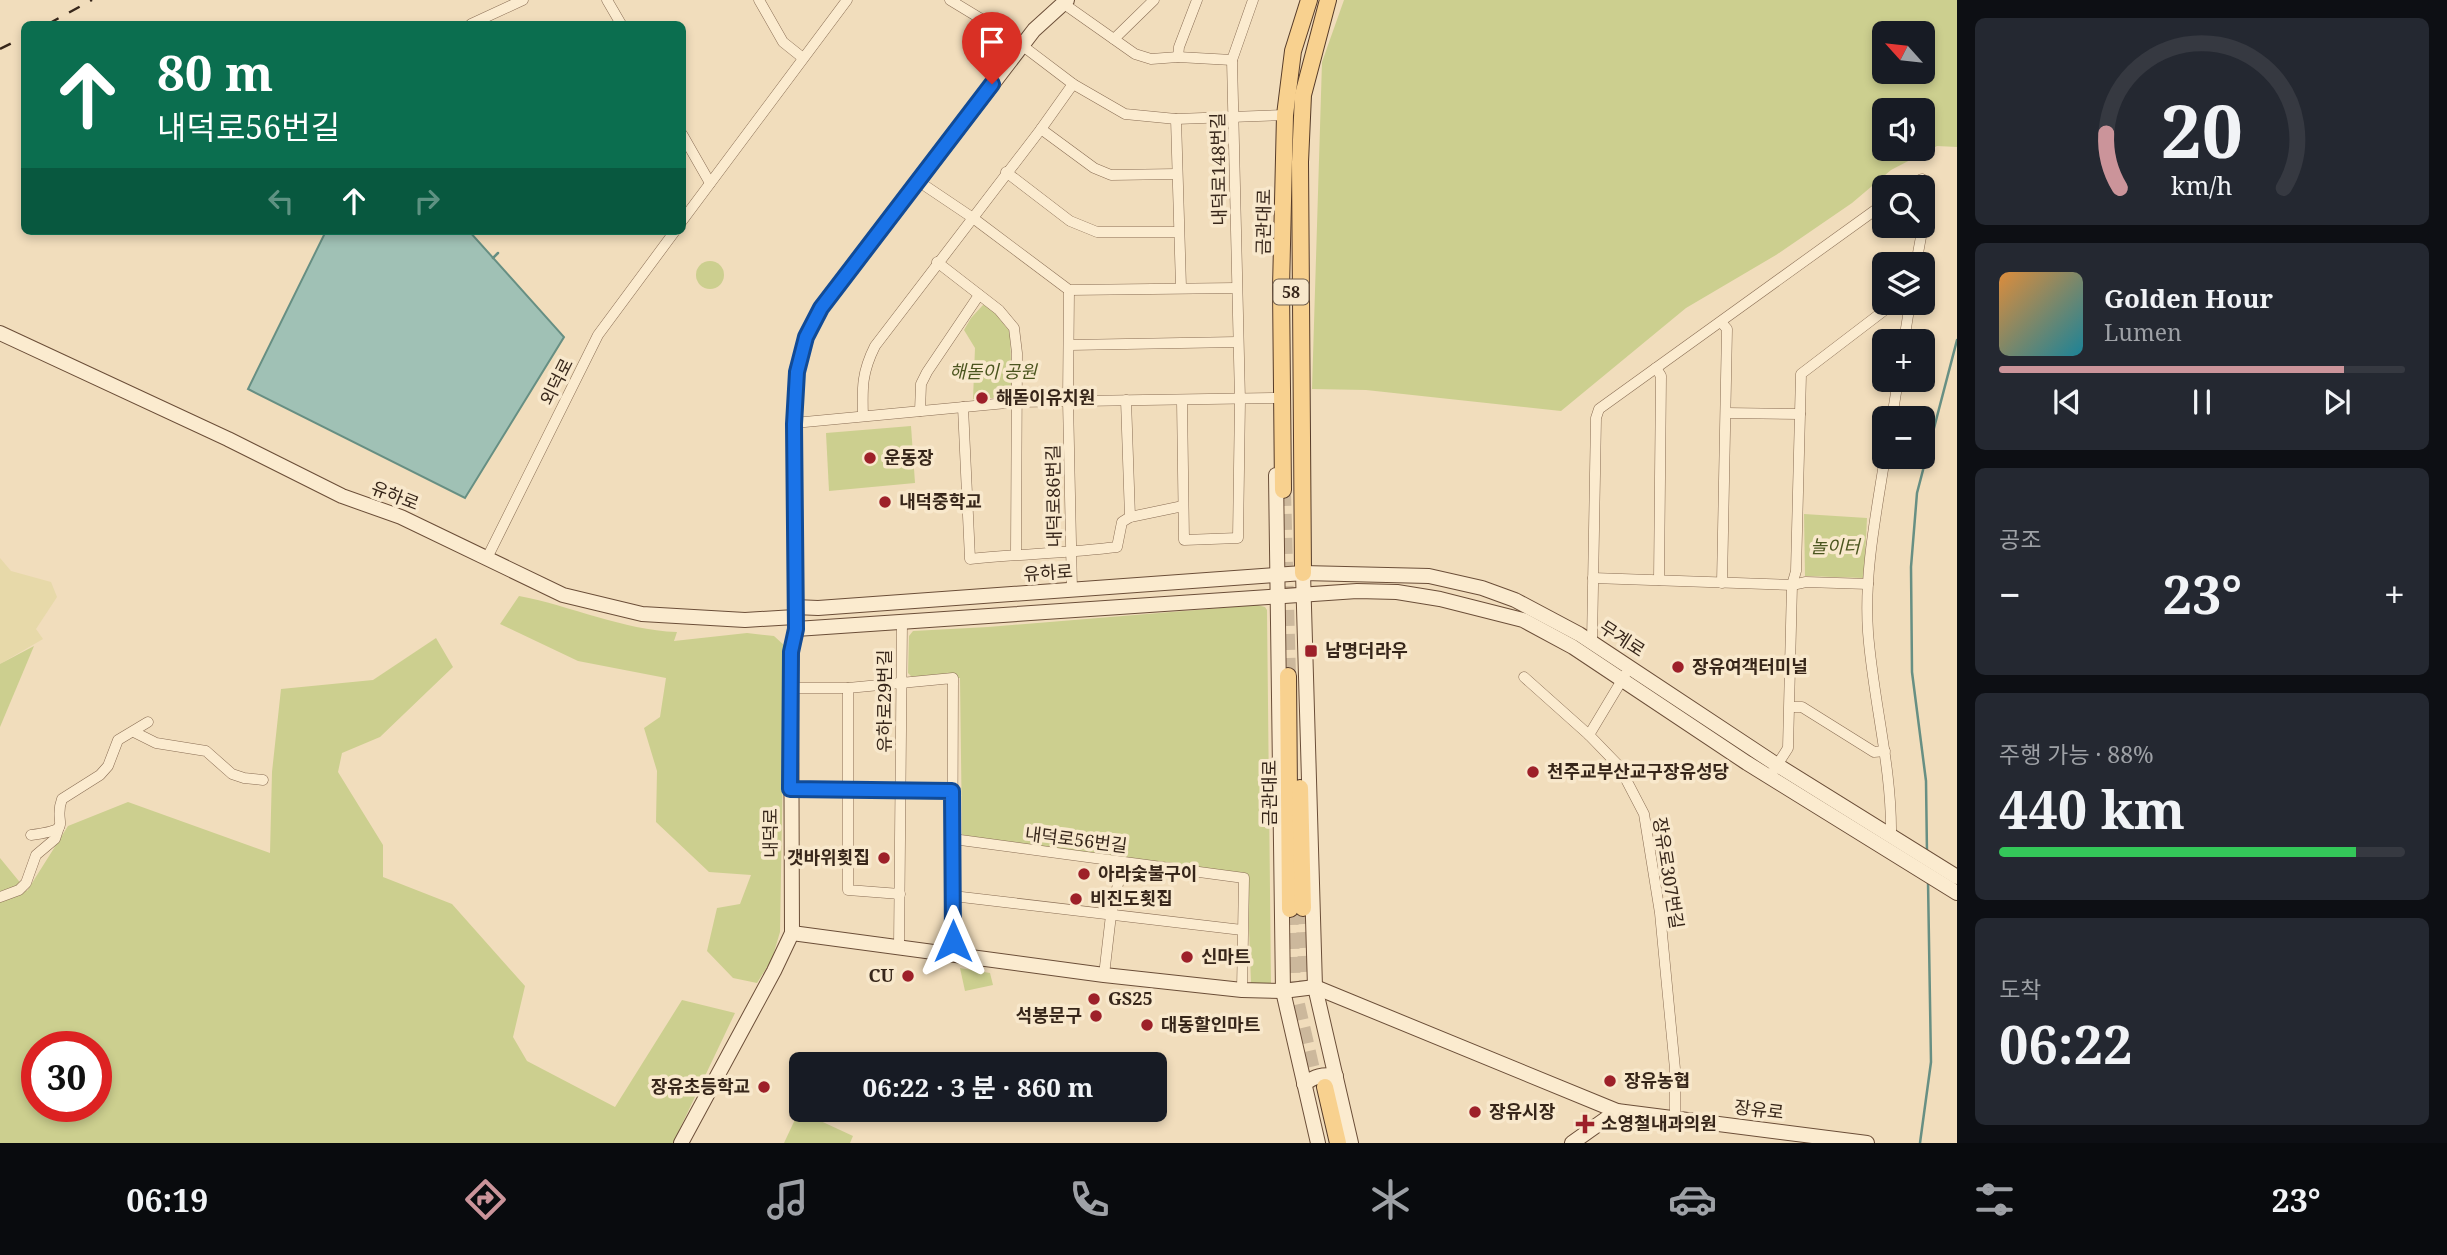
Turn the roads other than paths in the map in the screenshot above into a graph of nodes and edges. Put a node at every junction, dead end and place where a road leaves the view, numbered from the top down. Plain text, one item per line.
1 (523, 0) edge
2 (607, 0) edge
3 (759, 0) edge
4 (847, 0) edge
5 (950, 0) edge
6 (1154, 0) edge
7 (1197, 0) edge
8 (1253, 0) edge
9 (1309, 0) edge
10 (1328, 0) edge
11 (1065, 2) edge
12 (478, 21) edge
13 (619, 21) edge
14 (1114, 39) junction
15 (1022, 45) junction
16 (1178, 57) junction
17 (803, 58) junction
18 (1232, 60) junction
19 (1073, 84) junction
20 (1303, 95) junction
21 (1285, 115) junction
22 (1235, 117) junction
23 (1177, 119) junction
24 (1041, 129) junction
25 (686, 141) edge
26 (1006, 172) junction
27 (1177, 174) junction
28 (918, 181) junction
29 (710, 183) junction
30 (1872, 212) edge
31 (686, 216) edge
32 (973, 218) junction
33 (1178, 232) junction
34 (1283, 232) junction
35 (672, 235) edge
36 (937, 262) junction
37 (1181, 287) junction
38 (1236, 288) junction
39 (1069, 290) junction
40 (979, 295) junction
41 (1878, 315) edge
42 (1721, 322) junction
43 (0, 332) edge
44 (1237, 342) junction
45 (1070, 345) junction
46 (1656, 368) junction
47 (1276, 398) junction
48 (1068, 400) junction
49 (1126, 400) junction
50 (1240, 400) junction
51 (1182, 401) junction
52 (1017, 402) junction
53 (963, 407) junction
54 (920, 411) junction
55 (1726, 413) junction
56 (1800, 414) junction
57 (863, 416) junction
58 (794, 424) junction
59 (1883, 469) edge
60 (1183, 506) junction
61 (1130, 517) junction
62 (1070, 553) junction
63 (1016, 554) junction
64 (487, 558) junction
65 (1303, 572) junction
66 (1276, 574) junction
67 (1593, 578) junction
68 (1659, 580) junction
69 (1722, 583) junction
70 (1868, 584) junction
71 (1792, 585) junction
72 (1072, 591) junction
73 (1276, 595) junction
74 (1304, 595) junction
75 (1526, 613) junction
76 (795, 618) junction
77 (902, 622) junction
78 (1576, 640) junction
79 (1592, 642) junction
80 (1626, 673) junction
81 (1293, 676) tunnel mouth
82 (1524, 677) dead end
83 (901, 682) junction
84 (791, 688) junction
85 (849, 688) junction
86 (1790, 707) junction
87 (148, 722) dead end
88 (134, 732) junction
89 (1589, 735) junction
90 (1885, 751) junction
91 (1774, 770) junction
92 (263, 780) dead end
93 (790, 789) junction
94 (901, 790) junction
95 (849, 791) junction
96 (952, 791) junction
97 (59, 827) junction
98 (31, 835) dead end
99 (1894, 837) junction
100 (953, 839) junction
101 (1123, 862) junction
102 (1957, 877) edge
103 (1957, 892) edge
104 (900, 894) junction
105 (0, 897) edge
106 (953, 897) junction
107 (1297, 908) tunnel mouth
108 (1111, 915) junction
109 (1242, 930) junction
110 (792, 933) junction
111 (899, 948) junction
112 (952, 954) junction
113 (1104, 975) junction
114 (1315, 987) junction
115 (1242, 990) junction
116 (1283, 991) junction
117 (1321, 1084) junction
118 (1617, 1111) junction
119 (1675, 1119) junction
120 (1780, 1137) edge
121 (681, 1143) edge
122 (1318, 1143) edge
123 (1329, 1143) edge
124 (1338, 1143) edge
125 (1351, 1143) edge
126 (1572, 1143) edge
127 (1867, 1143) edge

1 - 12 street
2 - 13 street
3 - 17 street
4 - 17 street
5 - 15 street
6 - 14 street
7 - 16 street
8 - 18 street, 내덕로148번길
9 - 21 main road, 금관대로 / 58
10 - 20 main road
11 - 14 street
11 - 15 street, 내덕로
14 - 16 street
15 - 19 street
15 - 28 street, 내덕로
16 - 18 street
17 - 29 street
18 - 22 street, 내덕로148번길
19 - 23 street
19 - 24 street
20 - 34 main road, 금관대로 / 58
20 - 65 main road
21 - 22 street
21 - 34 main road, 금관대로 / 58
22 - 23 street
22 - 38 street, 내덕로148번길
23 - 27 street
24 - 26 street
24 - 27 street
25 - 29 street
26 - 32 street
26 - 33 street
27 - 33 street
28 - 32 street
28 - 58 street, 내덕로
29 - 31 street
30 - 42 street
32 - 36 street
32 - 39 street
33 - 37 street
34 - 47 street
35 - 64 street, 외덕로
36 - 40 street, 내덕로86번길
36 - 57 street
37 - 38 street
37 - 39 street
38 - 44 street, 내덕로148번길
39 - 45 street, 내덕로86번길
40 - 52 street, 내덕로86번길
40 - 54 street
41 - 56 street
42 - 46 street
42 - 55 street
43 - 64 street, 유하로
44 - 45 street
44 - 50 street, 내덕로148번길
45 - 48 street, 내덕로86번길
46 - 67 street
46 - 68 street
47 - 50 street
47 - 66 street
48 - 49 street
48 - 52 street
48 - 62 street, 내덕로86번길
49 - 51 street
49 - 61 street
50 - 51 street
50 - 60 street, 내덕로148번길
51 - 60 street
52 - 53 street
52 - 63 street, 내덕로86번길
53 - 54 street
53 - 63 street
54 - 57 street
55 - 56 street
55 - 69 street
56 - 71 street
57 - 58 street
58 - 76 street, 내덕로
59 - 70 street
60 - 61 street
61 - 62 street
62 - 63 street
62 - 72 street, 내덕로86번길
64 - 76 street, 유하로
65 - 66 street, 유하로
65 - 74 street
65 - 75 street, 무계로
66 - 72 street, 유하로
66 - 73 street
67 - 68 street
67 - 79 street
68 - 69 street
69 - 71 street
70 - 71 street
70 - 90 street
71 - 86 street
72 - 76 street, 유하로
73 - 74 street, 유하로
73 - 77 street, 유하로
73 - 116 street
74 - 75 street, 무계로
74 - 114 street
75 - 78 street, 무계로
76 - 77 street, 유하로
76 - 84 street, 내덕로
77 - 83 street, 유하로29번길
78 - 79 street, 무계로
78 - 80 street, 무계로
79 - 80 street, 무계로
80 - 89 street
80 - 91 street, 무계로
81 - 107 main road, 금관대로
82 - 89 street, 장유로307번길
83 - 85 street
83 - 94 street, 유하로29번길
83 - 96 street
84 - 85 street
84 - 93 street, 내덕로
85 - 95 street
86 - 90 street
86 - 91 street
87 - 88 street
88 - 92 street
88 - 97 street
89 - 119 street, 장유로307번길
90 - 99 street
91 - 99 street, 무계로
91 - 103 street, 무계로
93 - 95 street
93 - 110 street, 내덕로
94 - 95 street
94 - 96 street
94 - 104 street, 유하로29번길
95 - 104 street
96 - 100 street
97 - 98 street
97 - 105 street
99 - 102 street, 무계로
100 - 101 street, 내덕로56번길
100 - 106 street
101 - 108 street
101 - 109 street, 내덕로56번길
104 - 111 street, 유하로29번길
106 - 108 street
106 - 112 street
108 - 109 street
108 - 113 street
109 - 115 street
110 - 111 street
110 - 121 street, 내덕로
111 - 112 street
112 - 113 street
113 - 115 street
114 - 116 street
114 - 117 street
114 - 118 street, 장유로
115 - 116 street
116 - 117 street
117 - 122 street
117 - 123 main road
117 - 124 main road
117 - 125 street
118 - 119 street, 장유로
118 - 126 street
119 - 120 street, 장유로
120 - 127 street, 장유로

